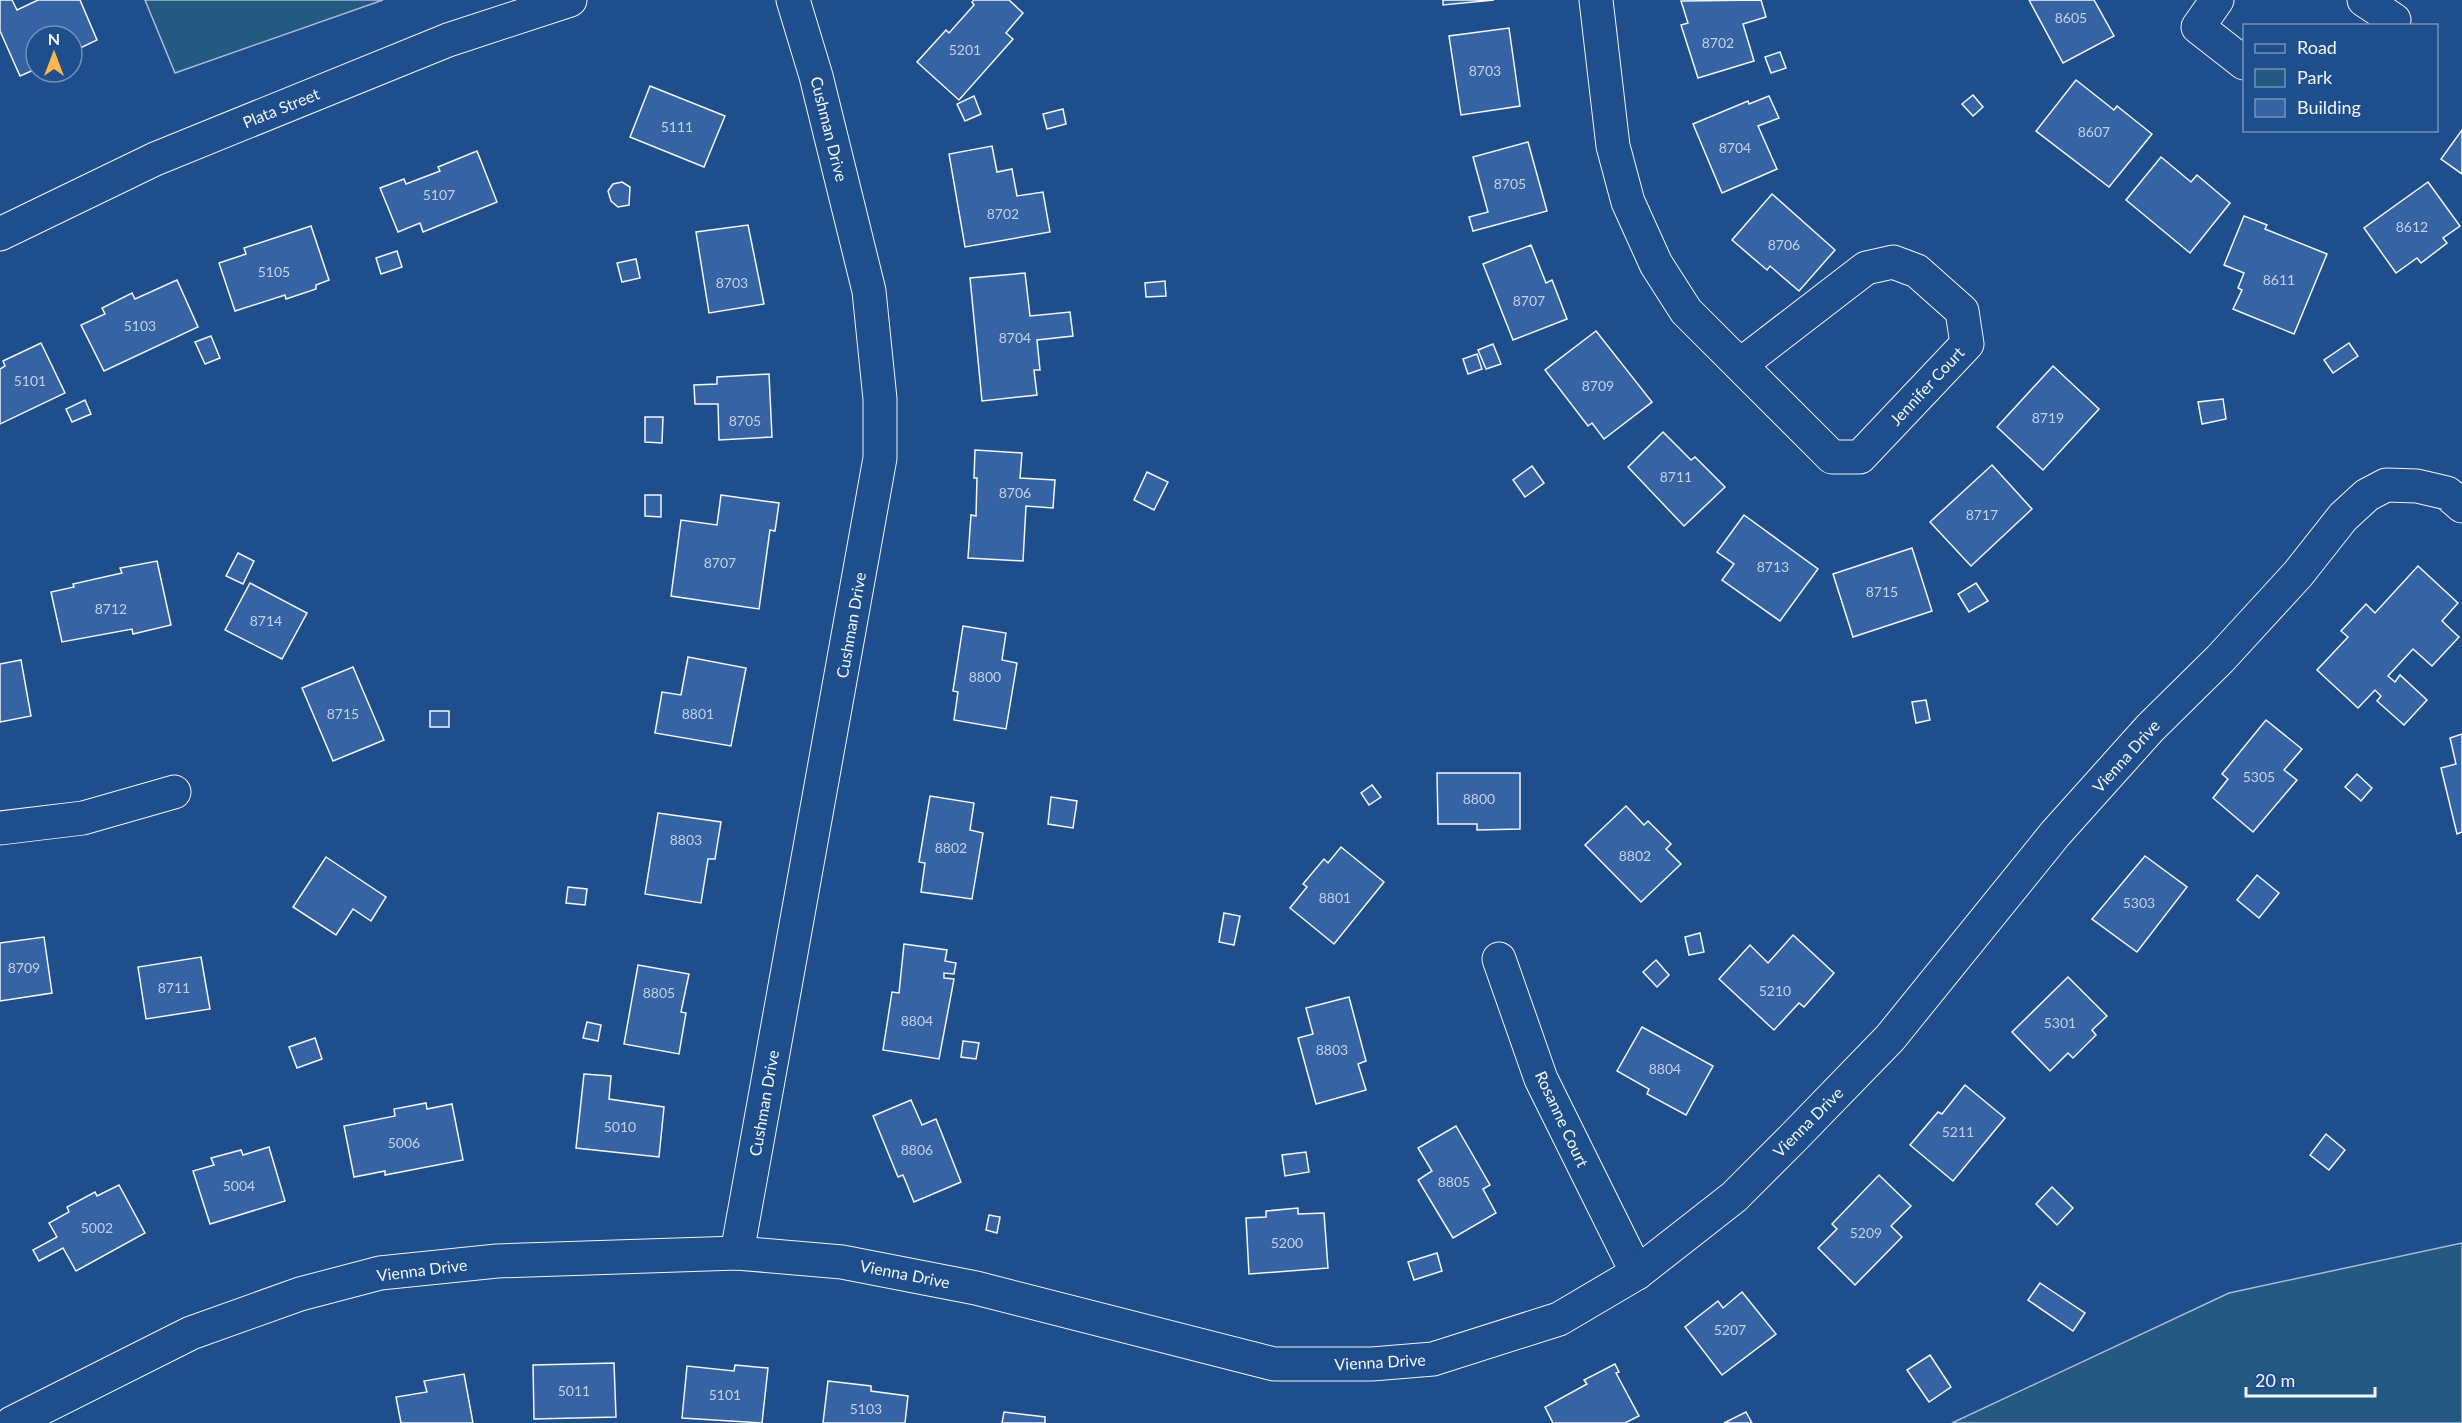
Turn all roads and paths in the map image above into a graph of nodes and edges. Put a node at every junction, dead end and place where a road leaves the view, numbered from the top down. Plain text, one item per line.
1 (570, 0) edge
2 (793, 0) edge
3 (1596, 0) edge
4 (2217, 0) edge
5 (2364, 0) edge
6 (2392, 24) edge
7 (2243, 62) edge
8 (0, 234) edge
9 (1740, 365) junction
10 (2462, 506) edge
11 (174, 792) dead end
12 (0, 828) edge
13 (1499, 959) dead end
14 (737, 1253) junction
15 (1637, 1274) junction
16 (12, 1423) edge

1 - 8 street, Plata Street
2 - 14 street, Cushman Drive
3 - 9 street, Jennifer Court
4 - 7 street
5 - 6 street
9 - 9 street, Jennifer Court
10 - 15 street, Vienna Drive
11 - 12 street
13 - 15 street, Rosanne Court
14 - 15 street, Vienna Drive
14 - 16 street, Vienna Drive

